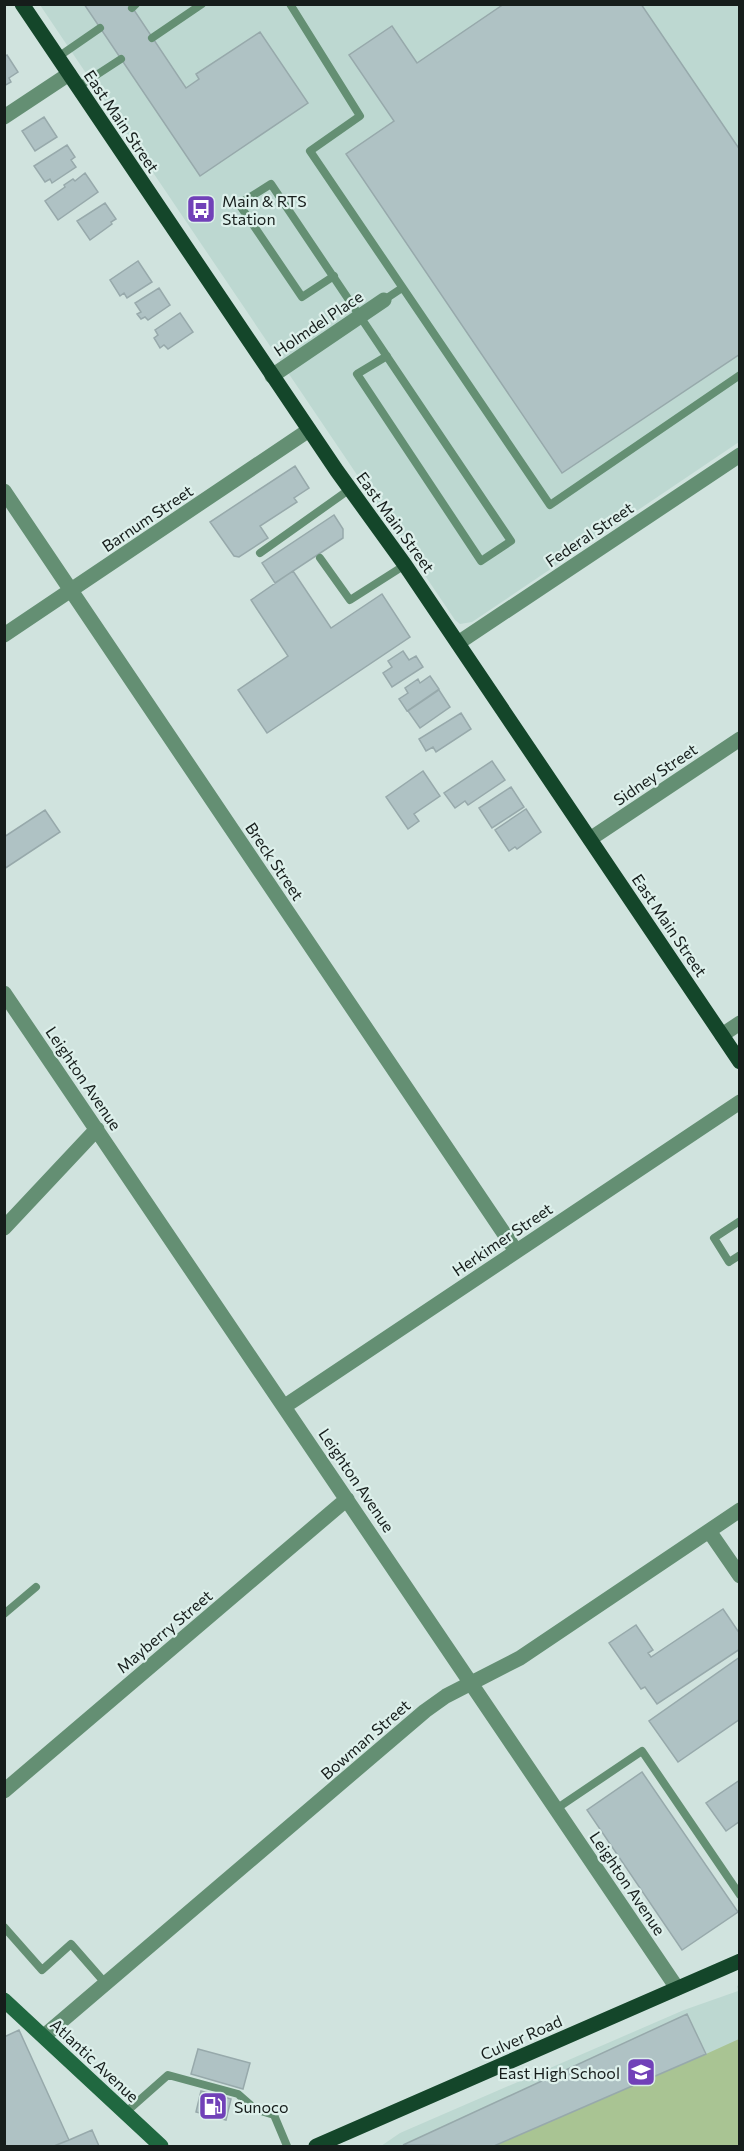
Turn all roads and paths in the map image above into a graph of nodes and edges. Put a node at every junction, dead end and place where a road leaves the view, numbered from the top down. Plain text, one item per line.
1 (22, 4) edge
2 (202, 4) edge
3 (290, 4) edge
4 (100, 28) dead end
5 (152, 38) dead end
6 (58, 57) junction
7 (121, 59) dead end
8 (69, 74) junction
9 (78, 87) junction
10 (4, 117) edge
11 (333, 276) junction
12 (402, 288) junction
13 (384, 300) joint
14 (360, 316) junction
15 (387, 356) junction
16 (740, 375) edge
17 (272, 376) junction
18 (309, 430) junction
19 (740, 455) edge
20 (350, 489) junction
21 (4, 491) edge
22 (260, 553) dead end
23 (320, 558) dead end
24 (405, 565) junction
25 (72, 591) junction
26 (4, 635) edge
27 (458, 644) junction
28 (740, 739) edge
29 (590, 838) junction
30 (4, 993) edge
31 (740, 1023) edge
32 (722, 1035) junction
33 (740, 1062) edge
34 (740, 1102) edge
35 (97, 1129) junction
36 (740, 1221) edge
37 (4, 1228) edge
38 (516, 1251) junction
39 (740, 1255) edge
40 (285, 1406) junction
41 (347, 1498) junction
42 (740, 1510) edge
43 (709, 1531) junction
44 (740, 1576) edge
45 (36, 1587) dead end
46 (4, 1614) edge
47 (471, 1683) junction
48 (4, 1791) edge
49 (556, 1809) junction
50 (740, 1895) edge
51 (4, 1927) edge
52 (740, 1961) edge
53 (106, 1984) junction
54 (677, 1988) junction
55 (4, 2000) edge
56 (44, 2036) junction
57 (125, 2113) junction
58 (161, 2146) edge
59 (287, 2146) edge
60 (316, 2146) edge

1 - 6 main road, East Main Street
2 - 5 lane
3 - 12 lane
4 - 6 lane
6 - 8 main road, East Main Street
7 - 9 lane
8 - 9 main road, East Main Street
8 - 10 street
9 - 17 main road, East Main Street
11 - 11 lane
11 - 14 lane
12 - 13 lane
12 - 16 lane
13 - 14 street, Holmdel Place
14 - 15 lane
14 - 17 street, Holmdel Place
15 - 15 lane
17 - 18 main road, East Main Street
18 - 20 main road, East Main Street
18 - 25 street, Barnum Street
19 - 27 street, Federal Street
20 - 22 lane
20 - 24 main road, East Main Street
21 - 25 street, Breck Street
23 - 24 lane
24 - 27 main road, East Main Street
25 - 26 street, Barnum Street
25 - 38 street, Breck Street
27 - 29 main road, East Main Street
28 - 29 street, Sidney Street
29 - 32 main road, East Main Street
30 - 35 street, Leighton Avenue
31 - 32 street
32 - 33 main road, East Main Street
34 - 38 street, Herkimer Street
35 - 37 street
35 - 40 street, Leighton Avenue
36 - 39 lane
38 - 40 street, Herkimer Street
40 - 41 street, Leighton Avenue
41 - 47 street, Leighton Avenue
41 - 48 street, Mayberry Street
42 - 43 street, Bowman Street
43 - 44 street
43 - 47 street, Bowman Street
45 - 46 lane
47 - 49 street, Leighton Avenue
47 - 53 street, Bowman Street
49 - 50 lane
49 - 54 street, Leighton Avenue
51 - 53 lane
52 - 54 main road, Culver Road
53 - 56 street, Bowman Street
54 - 60 main road, Culver Road
55 - 56 main road, Atlantic Avenue
56 - 57 main road, Atlantic Avenue
57 - 58 main road, Atlantic Avenue
57 - 59 lane

